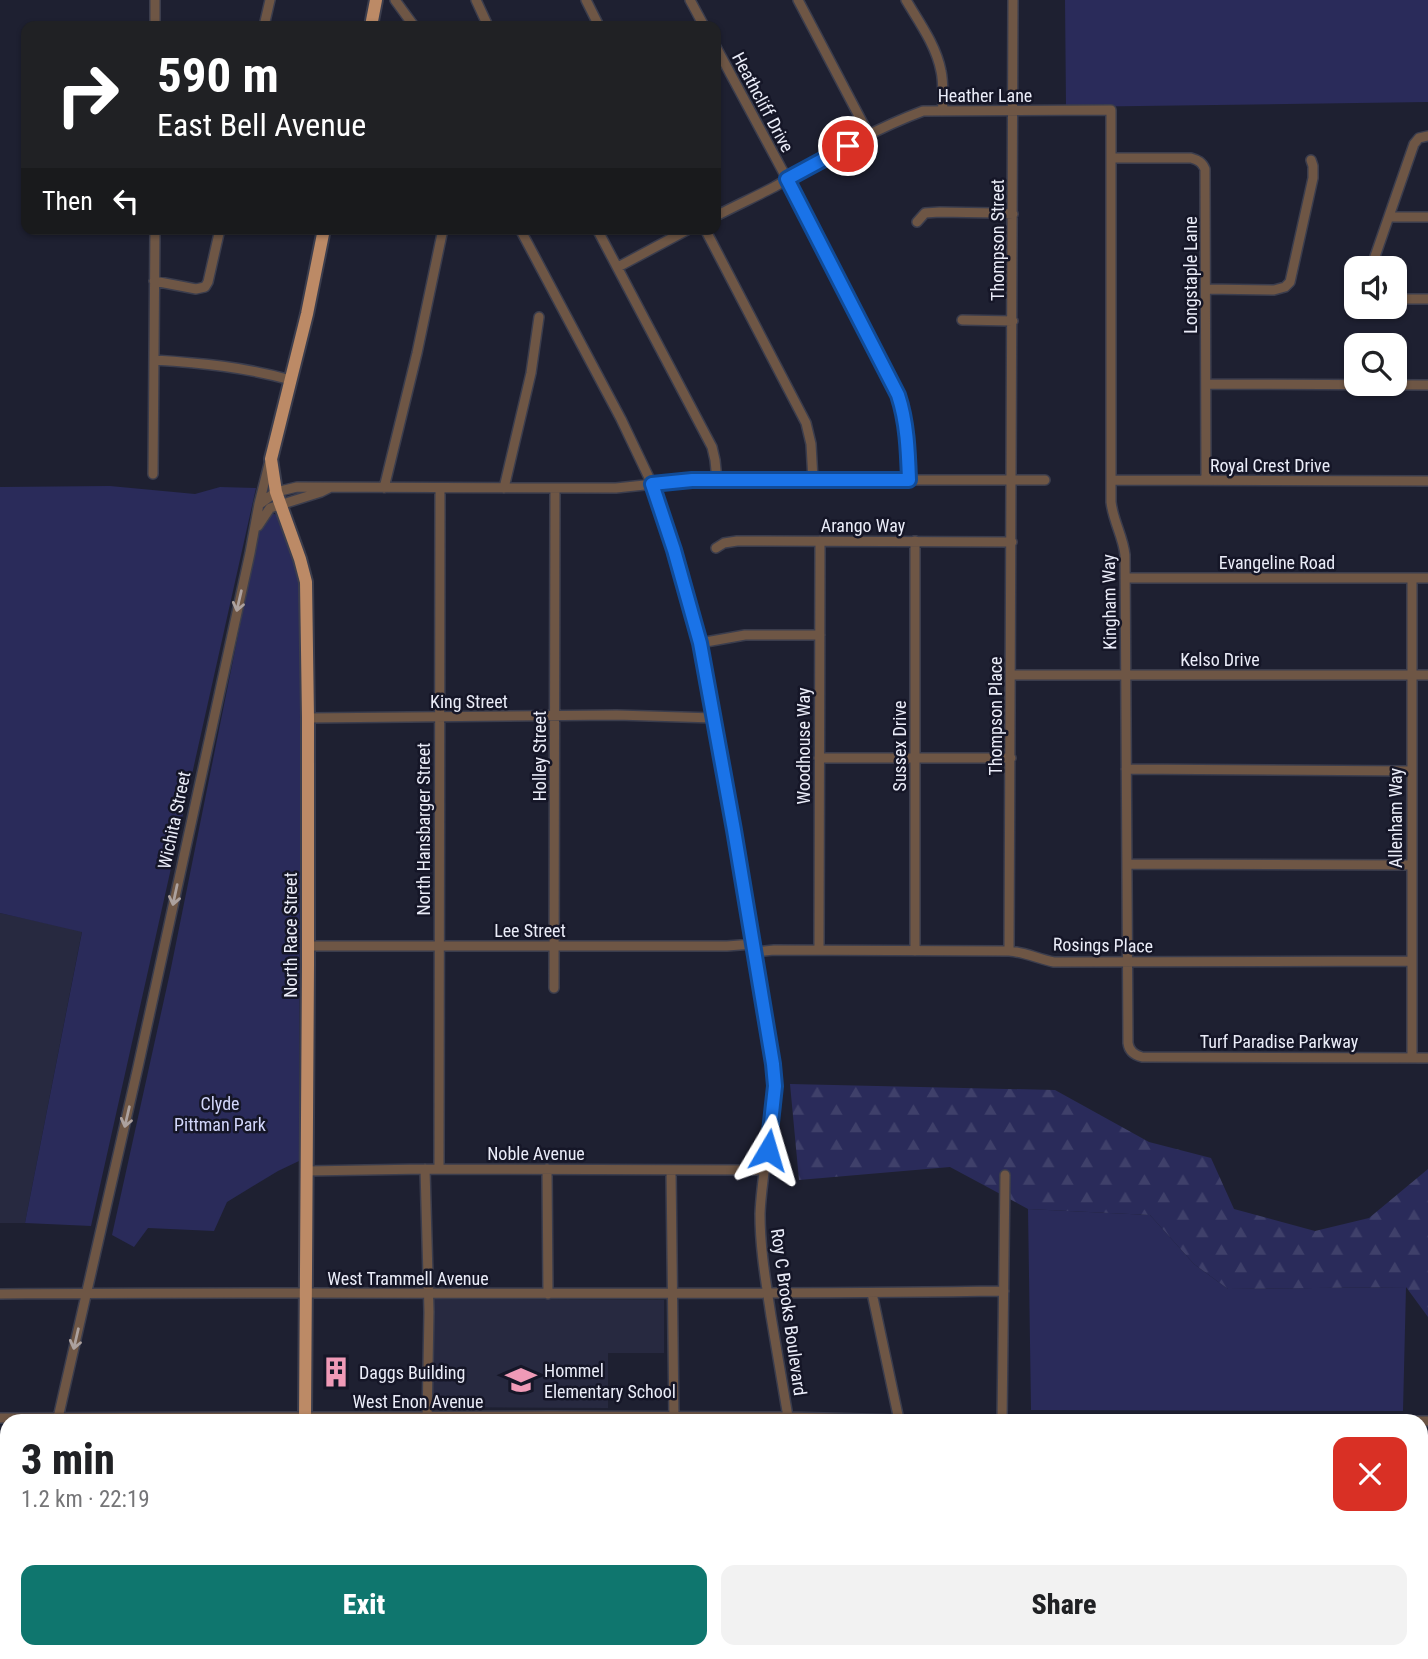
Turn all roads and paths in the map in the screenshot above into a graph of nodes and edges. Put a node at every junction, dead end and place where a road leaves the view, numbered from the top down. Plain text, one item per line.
1 (155, 0) edge
2 (270, 0) edge
3 (376, 0) edge
4 (395, 0) edge
5 (476, 0) edge
6 (586, 0) edge
7 (690, 0) edge
8 (798, 0) edge
9 (906, 0) edge
10 (1013, 0) edge
11 (155, 21) edge
12 (265, 21) edge
13 (372, 21) edge
14 (410, 21) edge
15 (486, 21) edge
16 (596, 21) edge
17 (701, 21) edge
18 (721, 56) edge
19 (1111, 110) joint
20 (943, 111) junction
21 (1013, 111) junction
22 (869, 135) junction
23 (1428, 136) edge
24 (1111, 158) junction
25 (1311, 160) dead end
26 (787, 179) junction
27 (721, 213) edge
28 (1013, 215) junction
29 (1389, 217) junction
30 (1428, 217) edge
31 (917, 222) dead end
32 (155, 235) edge
33 (219, 235) edge
34 (323, 235) edge
35 (442, 235) edge
36 (523, 235) edge
37 (600, 235) edge
38 (678, 235) edge
39 (708, 235) edge
40 (1375, 256) edge
41 (618, 267) junction
42 (154, 281) junction
43 (1206, 289) junction
44 (1407, 299) edge
45 (1428, 299) edge
46 (539, 317) dead end
47 (962, 320) dead end
48 (1013, 321) junction
49 (154, 360) junction
50 (291, 380) junction
51 (1206, 384) junction
52 (1428, 385) edge
53 (271, 459) junction
54 (153, 474) dead end
55 (717, 480) junction
56 (813, 480) junction
57 (909, 480) junction
58 (1012, 480) junction
59 (1045, 480) dead end
60 (1111, 480) junction
61 (1206, 480) junction
62 (1428, 481) edge
63 (652, 484) junction
64 (330, 487) junction
65 (384, 488) junction
66 (440, 488) junction
67 (504, 488) junction
68 (555, 489) junction
69 (276, 492) junction
70 (259, 504) junction
71 (280, 505) junction
72 (254, 534) junction
73 (820, 541) junction
74 (915, 541) junction
75 (1012, 541) junction
76 (716, 548) dead end
77 (1125, 578) junction
78 (1412, 578) junction
79 (1428, 578) edge
80 (820, 635) junction
81 (700, 643) junction
82 (1012, 675) junction
83 (1126, 675) junction
84 (1411, 675) junction
85 (1428, 675) edge
86 (555, 716) junction
87 (439, 717) junction
88 (308, 718) junction
89 (714, 718) junction
90 (819, 758) junction
91 (915, 758) junction
92 (1011, 758) junction
93 (1126, 769) junction
94 (1411, 771) junction
95 (1127, 864) junction
96 (1411, 866) junction
97 (308, 946) junction
98 (439, 946) junction
99 (554, 946) junction
100 (753, 948) junction
101 (819, 950) junction
102 (915, 951) junction
103 (1009, 951) junction
104 (1127, 961) junction
105 (1411, 961) junction
106 (554, 988) dead end
107 (1132, 1052) joint
108 (1412, 1058) junction
109 (1428, 1058) edge
110 (425, 1169) junction
111 (439, 1169) junction
112 (547, 1169) junction
113 (671, 1170) junction
114 (765, 1170) junction
115 (306, 1171) junction
116 (1005, 1175) dead end
117 (1004, 1291) junction
118 (767, 1292) junction
119 (86, 1293) junction
120 (307, 1293) junction
121 (672, 1293) junction
122 (872, 1293) junction
123 (0, 1294) edge
124 (429, 1294) junction
125 (548, 1294) junction
126 (59, 1414) edge
127 (306, 1414) edge
128 (427, 1414) edge
129 (674, 1414) edge
130 (787, 1414) edge
131 (898, 1414) edge
132 (1002, 1414) edge

1 - 11 street
2 - 12 street
3 - 13 main road
4 - 14 street
5 - 15 street
6 - 16 street
7 - 17 street
8 - 22 street
9 - 20 street
10 - 21 street, Thompson Street
18 - 26 street, Heathcliff Drive
19 - 21 street, Heather Lane
19 - 24 street, Kingham Way
20 - 21 street, Heather Lane
20 - 22 street, Heather Lane
21 - 28 street, Thompson Street
22 - 26 street, Heather Lane
23 - 29 street
24 - 43 street, Longstaple Lane
24 - 60 street, Kingham Way
25 - 43 street
26 - 27 street, Heather Lane
26 - 57 street, Heathcliff Drive
28 - 31 street
28 - 48 street, Thompson Street
29 - 30 street
29 - 40 street
32 - 42 street
33 - 42 street
34 - 50 main road, Wichita Street
35 - 65 street
36 - 63 street, Roy C Brooks Boulevard
37 - 41 street
38 - 41 street
39 - 56 street
41 - 55 street
42 - 49 street
43 - 51 street, Longstaple Lane
44 - 45 street
46 - 67 street
47 - 48 street
48 - 58 street, Thompson Street
49 - 50 street
49 - 54 street
50 - 53 main road, Wichita Street
51 - 52 street
51 - 61 street, Longstaple Lane
53 - 69 main road, North Race Street
53 - 70 street, Wichita Street
55 - 56 street
55 - 63 street
56 - 57 street
57 - 58 street
58 - 59 street
58 - 75 street, Thompson Place
60 - 61 street, Royal Crest Drive
60 - 77 street, Kingham Way
61 - 62 street, Royal Crest Drive
63 - 68 street
63 - 81 street, Roy C Brooks Boulevard
64 - 65 street
64 - 69 street
64 - 71 street
65 - 66 street
66 - 67 street
66 - 87 street, North Hansbarger Street
67 - 68 street
68 - 86 street, Holley Street
69 - 70 street
69 - 71 main road, North Race Street
70 - 72 street, Wichita Street
71 - 72 street
71 - 88 main road, North Race Street
72 -> 119 street, Wichita Street
73 - 74 street, Arango Way
73 - 76 street, Arango Way
73 - 80 street, Woodhouse Way
74 - 75 street, Arango Way
74 - 91 street, Sussex Drive
75 - 82 street, Thompson Place
77 - 78 street, Evangeline Road
77 - 83 street, Kingham Way
78 - 79 street, Evangeline Road
78 - 84 street, Allenham Way
80 - 81 street
80 - 90 street, Woodhouse Way
81 - 89 street, Roy C Brooks Boulevard
82 - 83 street, Kelso Drive
82 - 92 street, Thompson Place
83 - 84 street, Kelso Drive
83 - 93 street, Kingham Way
84 - 85 street, Kelso Drive
84 - 94 street, Allenham Way
86 - 87 street, King Street
86 - 89 street, King Street
86 - 99 street, Holley Street
87 - 88 street, King Street
87 - 98 street, North Hansbarger Street
88 - 97 main road, North Race Street
89 - 100 street, Roy C Brooks Boulevard
90 - 91 street
90 - 101 street, Woodhouse Way
91 - 92 street
91 - 102 street, Sussex Drive
92 - 103 street, Thompson Place
93 - 94 street
93 - 95 street, Kingham Way
94 - 96 street, Allenham Way
95 - 96 street
95 - 104 street, Kingham Way
96 - 105 street, Allenham Way
97 - 98 street, Lee Street
97 - 115 main road, North Race Street
98 - 99 street, Lee Street
98 - 111 street, North Hansbarger Street
99 - 100 street, Lee Street
99 - 106 street, Holley Street
100 - 101 street, Rosings Place
100 - 114 street, Roy C Brooks Boulevard
101 - 102 street, Rosings Place
102 - 103 street, Rosings Place
103 - 104 street, Rosings Place
104 - 105 street, Rosings Place
104 - 107 street, Kingham Way
105 - 108 street, Allenham Way
107 - 108 street, Turf Paradise Parkway
108 - 109 street, Turf Paradise Parkway
110 - 111 street, Noble Avenue
110 - 115 street, Noble Avenue
110 - 124 street
111 - 112 street, Noble Avenue
112 - 113 street, Noble Avenue
112 - 125 street
113 - 114 street, Noble Avenue
113 - 121 street
114 - 118 street, Roy C Brooks Boulevard
115 - 120 main road, North Race Street
116 - 117 street
117 - 122 street, West Trammell Avenue
117 - 132 street
118 - 121 street, West Trammell Avenue
118 - 122 street, West Trammell Avenue
118 - 130 street, Roy C Brooks Boulevard
119 - 120 street, West Trammell Avenue
119 - 123 street, West Trammell Avenue
119 -> 126 street, Wichita Street
120 - 124 street, West Trammell Avenue
120 - 127 main road, North Race Street
121 - 125 street, West Trammell Avenue
121 - 129 street
122 - 131 street
124 - 125 street, West Trammell Avenue
124 - 128 street

